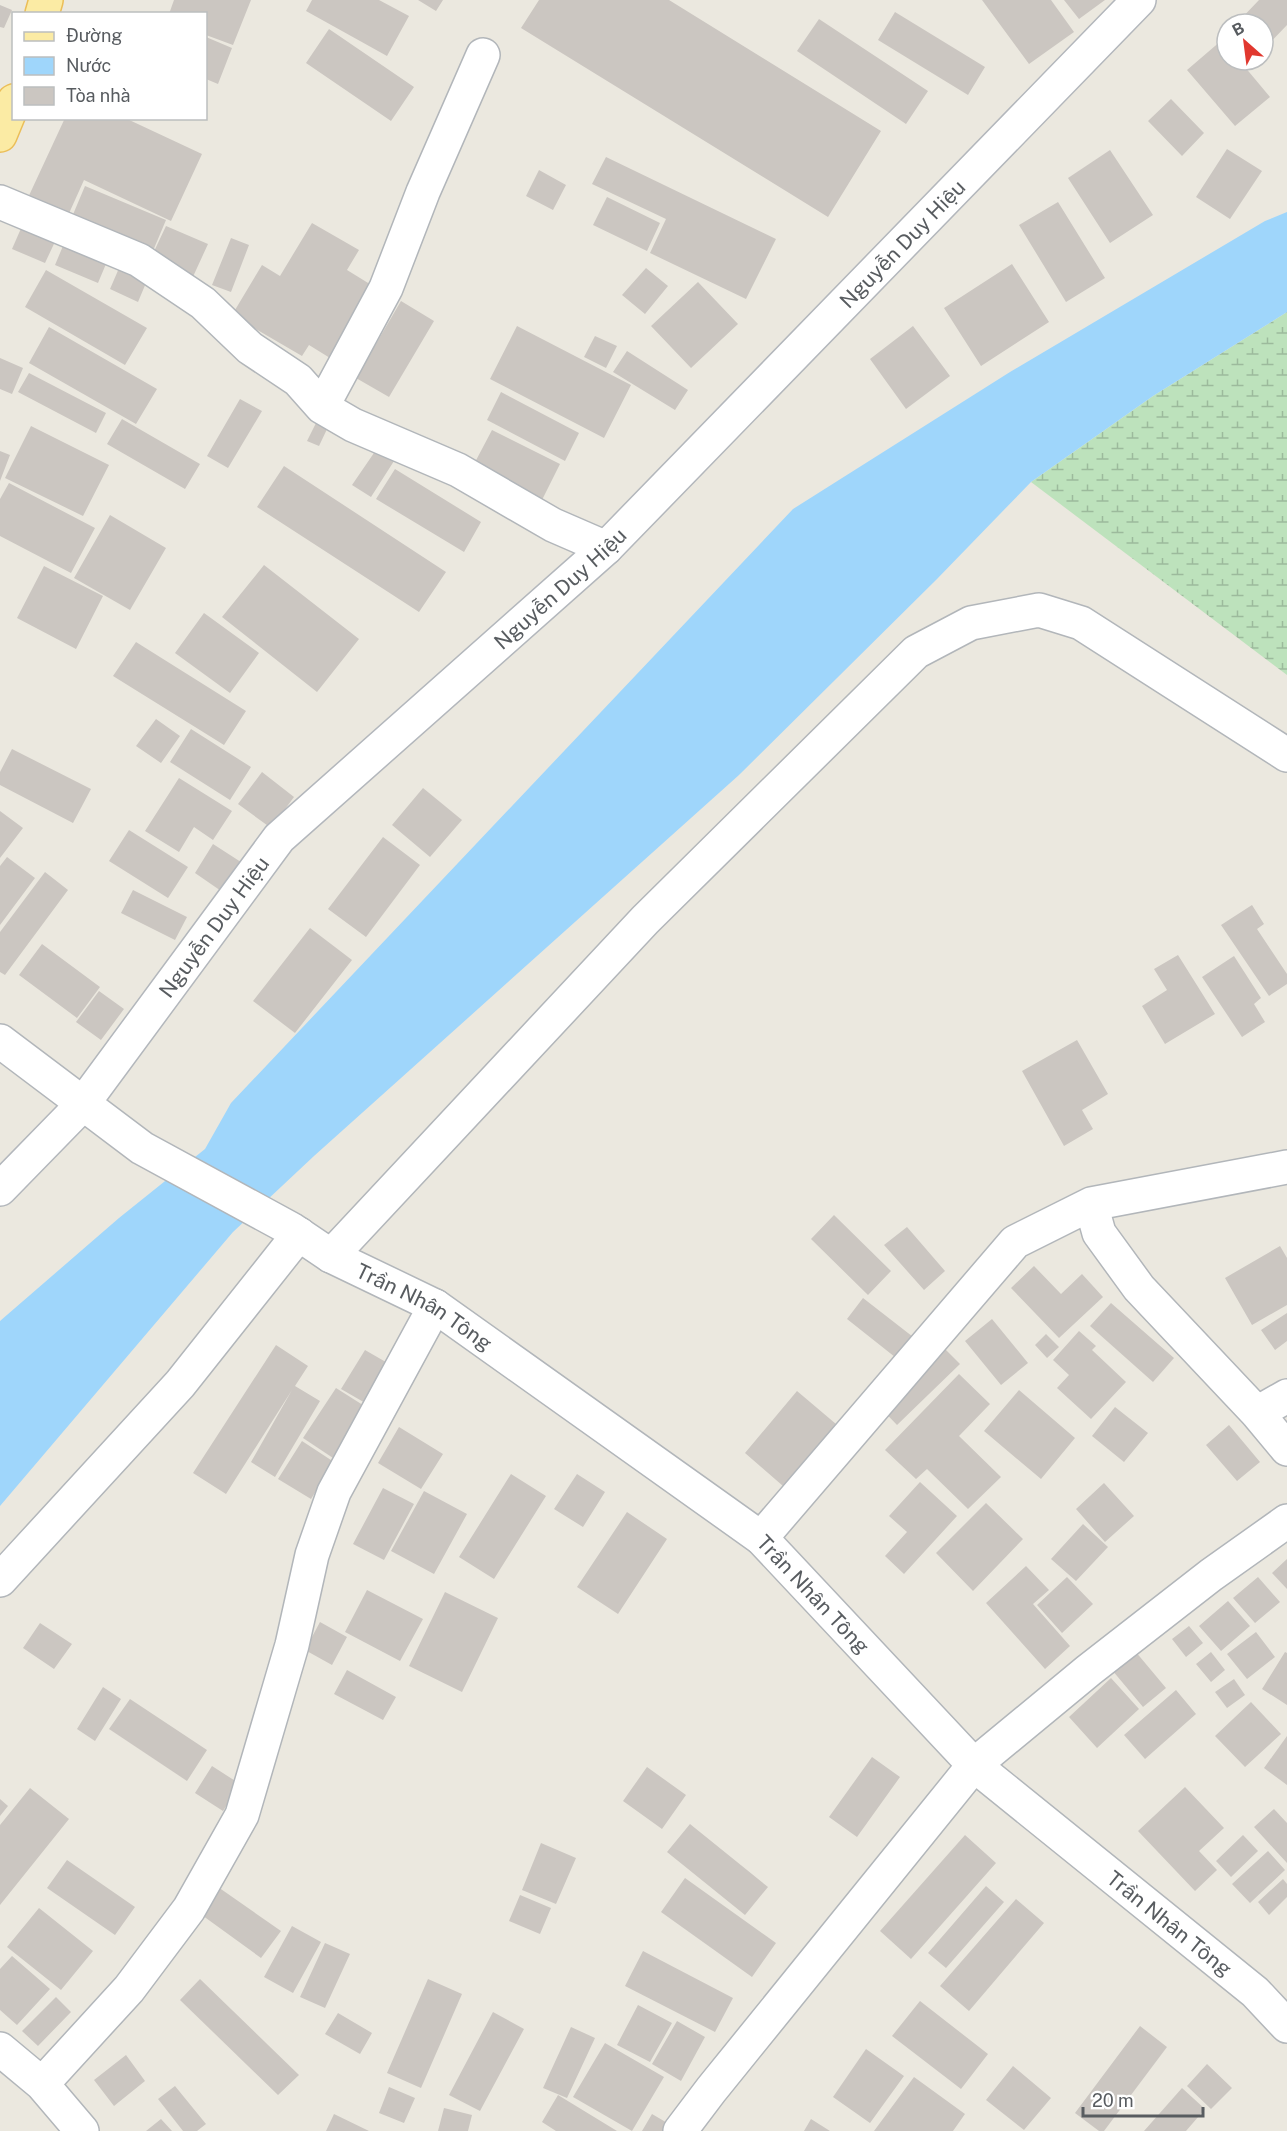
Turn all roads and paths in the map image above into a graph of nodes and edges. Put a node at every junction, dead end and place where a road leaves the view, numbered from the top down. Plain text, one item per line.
1 (1139, 0) edge
2 (483, 55) dead end
3 (12, 105) edge
4 (0, 135) edge
5 (0, 202) edge
6 (322, 407) junction
7 (606, 548) junction
8 (1287, 754) edge
9 (0, 1041) edge
10 (82, 1105) junction
11 (1287, 1167) edge
12 (0, 1189) edge
13 (1091, 1204) junction
14 (296, 1231) junction
15 (331, 1256) junction
16 (435, 1306) junction
17 (1287, 1396) edge
18 (1257, 1413) junction
19 (1287, 1449) edge
20 (1287, 1521) edge
21 (761, 1538) junction
22 (0, 1580) edge
23 (974, 1765) junction
24 (1285, 2018) edge
25 (0, 2049) edge
26 (42, 2084) junction
27 (82, 2131) edge
28 (680, 2131) edge

1 - 7 street, Nguyễn Duy Hiệu
2 - 6 street
3 - 4 main road
5 - 6 street
6 - 7 street
7 - 10 street, Nguyễn Duy Hiệu
8 - 15 street
9 - 10 street
10 - 12 street, Nguyễn Duy Hiệu
10 - 14 street, Trần Nhân Tông
11 - 13 street
13 - 18 street
13 - 21 street
14 - 15 street, Trần Nhân Tông
14 - 22 street
15 - 16 street, Trần Nhân Tông
16 - 21 street, Trần Nhân Tông
16 - 26 street
17 - 18 street
18 - 19 street
20 - 23 street
21 - 23 street, Trần Nhân Tông
23 - 24 street, Trần Nhân Tông
23 - 28 street
25 - 26 street
26 - 27 street

